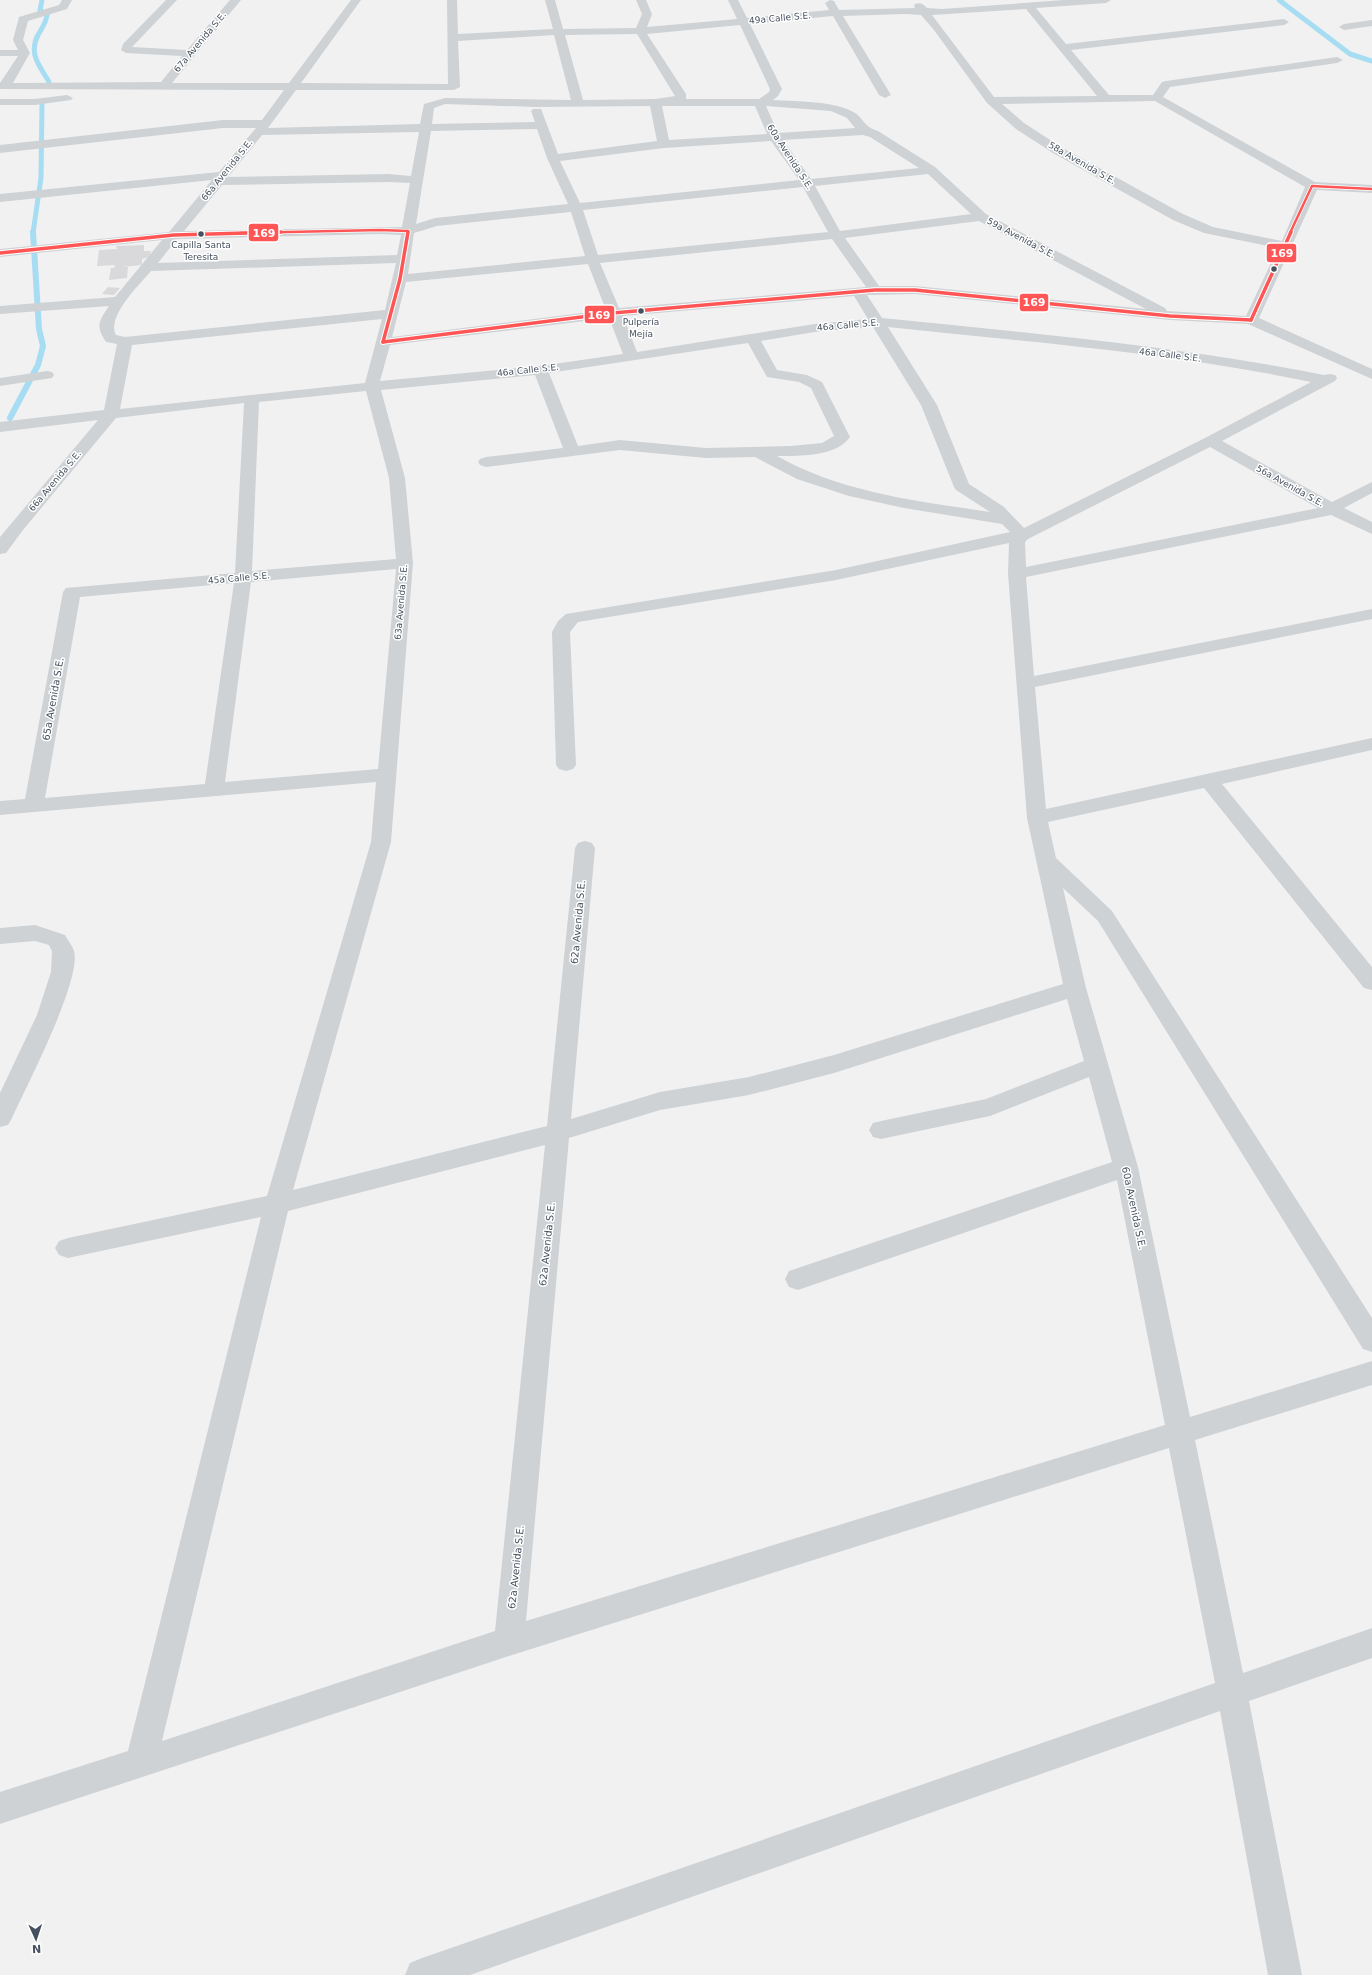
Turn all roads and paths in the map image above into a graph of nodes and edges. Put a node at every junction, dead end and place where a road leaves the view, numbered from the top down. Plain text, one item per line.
1 (67, 0) edge
2 (172, 0) edge
3 (236, 0) edge
4 (356, 0) edge
5 (452, 0) edge
6 (550, 0) edge
7 (641, 0) edge
8 (733, 0) edge
9 (829, 0) edge
10 (915, 0) edge
11 (1106, 0) edge
12 (1029, 6) junction
13 (836, 13) junction
14 (924, 13) junction
15 (743, 20) junction
16 (1284, 22) dead end
17 (1372, 23) edge
18 (1344, 27) dead end
19 (640, 31) junction
20 (558, 32) junction
21 (453, 38) junction
22 (1065, 47) junction
23 (0, 53) edge
24 (25, 53) junction
25 (190, 53) junction
26 (1337, 60) dead end
27 (164, 85) junction
28 (2, 86) edge
29 (293, 86) junction
30 (885, 95) dead end
31 (1105, 98) junction
32 (1157, 98) junction
33 (990, 101) junction
34 (0, 102) edge
35 (761, 102) junction
36 (655, 103) junction
37 (535, 104) junction
38 (578, 104) junction
39 (542, 125) junction
40 (426, 127) junction
41 (262, 128) junction
42 (864, 131) junction
43 (774, 136) junction
44 (664, 144) junction
45 (0, 149) edge
46 (553, 158) junction
47 (931, 170) junction
48 (221, 178) junction
49 (416, 180) junction
50 (808, 184) junction
51 (1312, 186) junction
52 (1372, 189) edge
53 (0, 198) edge
54 (576, 208) junction
55 (981, 217) junction
56 (408, 232) junction
57 (174, 235) junction
58 (836, 235) junction
59 (1286, 246) junction
60 (0, 253) edge
61 (403, 259) junction
62 (593, 261) junction
63 (148, 267) junction
64 (400, 279) junction
65 (875, 290) junction
66 (858, 291) junction
67 (119, 301) junction
68 (0, 310) edge
69 (613, 313) junction
70 (390, 314) junction
71 (1170, 316) junction
72 (1251, 320) junction
73 (878, 322) junction
74 (753, 339) junction
75 (118, 340) junction
76 (383, 342) junction
77 (632, 357) junction
78 (1372, 362) edge
79 (1356, 367) junction
80 (540, 370) junction
81 (47, 375) dead end
82 (1372, 375) edge
83 (1324, 380) junction
84 (0, 382) edge
85 (372, 385) junction
86 (252, 398) junction
87 (111, 414) junction
88 (0, 427) edge
89 (1210, 441) junction
90 (572, 450) junction
91 (757, 452) junction
92 (486, 462) dead end
93 (1372, 487) edge
94 (1331, 508) junction
95 (1008, 519) junction
96 (1372, 528) edge
97 (1022, 535) junction
98 (0, 549) edge
99 (405, 563) junction
100 (1017, 574) junction
101 (243, 578) junction
102 (72, 592) joint
103 (1372, 614) edge
104 (1026, 683) junction
105 (1372, 744) edge
106 (566, 765) dead end
107 (386, 775) junction
108 (1209, 781) junction
109 (214, 790) junction
110 (34, 806) junction
111 (0, 808) edge
112 (1037, 818) junction
113 (585, 848) dead end
114 (1048, 862) junction
115 (0, 936) edge
116 (1372, 982) edge
117 (1075, 988) junction
118 (1097, 1065) junction
119 (0, 1118) edge
120 (881, 1130) dead end
121 (558, 1132) junction
122 (1126, 1167) junction
123 (277, 1204) junction
124 (68, 1248) dead end
125 (798, 1279) dead end
126 (1372, 1341) edge
127 (1372, 1373) edge
128 (1181, 1431) junction
129 (509, 1641) junction
130 (1372, 1643) edge
131 (1232, 1691) junction
132 (141, 1763) junction
133 (0, 1808) edge
134 (1280, 1973) edge
135 (422, 1975) edge

1 - 24 street
2 - 25 street
3 - 25 street, 67a Avenida S.E.
4 - 29 street, 66a Avenida S.E.
5 - 21 street
6 - 20 street
7 - 19 street
8 - 15 street
9 - 13 street
10 - 14 street, 58a Avenida S.E.
11 - 12 street, 49a Calle S.E.
12 - 14 street, 49a Calle S.E.
12 - 22 street
13 - 14 street, 49a Calle S.E.
13 - 15 street, 49a Calle S.E.
13 - 30 street
14 - 33 street, 58a Avenida S.E.
15 - 19 street, 49a Calle S.E.
15 - 35 street
16 - 22 street
17 - 18 street
19 - 20 street, 49a Calle S.E.
19 - 36 street
20 - 21 street, 49a Calle S.E.
20 - 38 street
21 - 29 street
22 - 31 street
23 - 24 street
24 - 28 street
25 - 27 street, 67a Avenida S.E.
26 - 32 street
27 - 28 street
27 - 29 street
27 - 34 street
29 - 41 street, 66a Avenida S.E.
31 - 32 street
31 - 33 street
32 - 51 street
33 - 59 street, 58a Avenida S.E.
35 - 36 street
35 - 42 street
35 - 43 street, 60a Avenida S.E.
36 - 38 street
36 - 44 street
37 - 38 street
37 - 39 street
37 - 40 street
39 - 40 street
39 - 46 street
40 - 41 street
40 - 49 street
41 - 45 street
41 - 48 street, 66a Avenida S.E.
42 - 43 street
42 - 47 street, 59a Avenida S.E.
43 - 44 street
43 - 50 street, 60a Avenida S.E.
44 - 46 street
46 - 54 street
47 - 50 street
47 - 55 street, 59a Avenida S.E.
48 - 49 street
48 - 53 street
48 - 57 street, 66a Avenida S.E.
49 - 56 street
50 - 54 street
50 - 58 street, 60a Avenida S.E.
51 - 52 street
51 - 59 street
54 - 56 street
54 - 62 street
55 - 58 street
55 - 71 street, 59a Avenida S.E.
56 - 57 street
56 - 61 street
57 - 60 street
57 - 63 street, 66a Avenida S.E.
58 - 62 street
58 - 65 street, 60a Avenida S.E.
59 - 72 street
61 - 63 street
61 - 64 street
62 - 64 street
62 - 69 street
63 - 67 street, 66a Avenida S.E.
64 - 70 street
65 - 66 street
65 - 71 street
66 - 69 street
66 - 73 street
67 - 68 street
67 - 75 street, 66a Avenida S.E.
69 - 76 street
69 - 77 street
70 - 75 street
70 - 76 street
71 - 72 street
72 - 79 street
73 - 74 street, 46a Calle S.E.
73 - 83 street, 46a Calle S.E.
73 - 95 street
74 - 77 street, 46a Calle S.E.
74 - 91 street
75 - 87 street
76 - 85 street
77 - 80 street, 46a Calle S.E.
78 - 79 street
79 - 82 street
79 - 83 street
80 - 85 street, 46a Calle S.E.
80 - 90 street
81 - 84 street
83 - 89 street
85 - 86 street, 46a Calle S.E.
85 - 99 street, 63a Avenida S.E.
86 - 87 street, 46a Calle S.E.
86 - 101 street
87 - 88 street, 46a Calle S.E.
87 - 98 street, 66a Avenida S.E.
89 - 94 street, 56a Avenida S.E.
89 - 97 street
90 - 91 street
90 - 92 street
91 - 95 street
93 - 94 street
94 - 96 street, 56a Avenida S.E.
94 - 100 street
95 - 97 street
97 - 100 street, 60a Avenida S.E.
97 - 106 street
99 - 101 street, 45a Calle S.E.
99 - 107 street, 63a Avenida S.E.
100 - 104 street, 60a Avenida S.E.
101 - 102 street, 45a Calle S.E.
101 - 109 street
102 - 110 street, 65a Avenida S.E.
103 - 104 street
104 - 112 street, 60a Avenida S.E.
105 - 108 street
107 - 109 street
107 - 123 street, 63a Avenida S.E.
108 - 112 street
108 - 116 street
109 - 110 street
110 - 111 street
112 - 114 street, 60a Avenida S.E.
113 - 121 street, 62a Avenida S.E.
114 - 117 street, 60a Avenida S.E.
114 - 126 street
115 - 119 street
117 - 118 street, 60a Avenida S.E.
117 - 121 street
118 - 120 street
118 - 122 street, 60a Avenida S.E.
121 - 123 street
121 - 129 street, 62a Avenida S.E.
122 - 125 street
122 - 128 street, 60a Avenida S.E.
123 - 124 street
123 - 132 street, 63a Avenida S.E.
127 - 128 street
128 - 129 street
128 - 131 street, 60a Avenida S.E.
129 - 132 street
130 - 131 street
131 - 134 street, 60a Avenida S.E.
131 - 135 street
132 - 133 street

